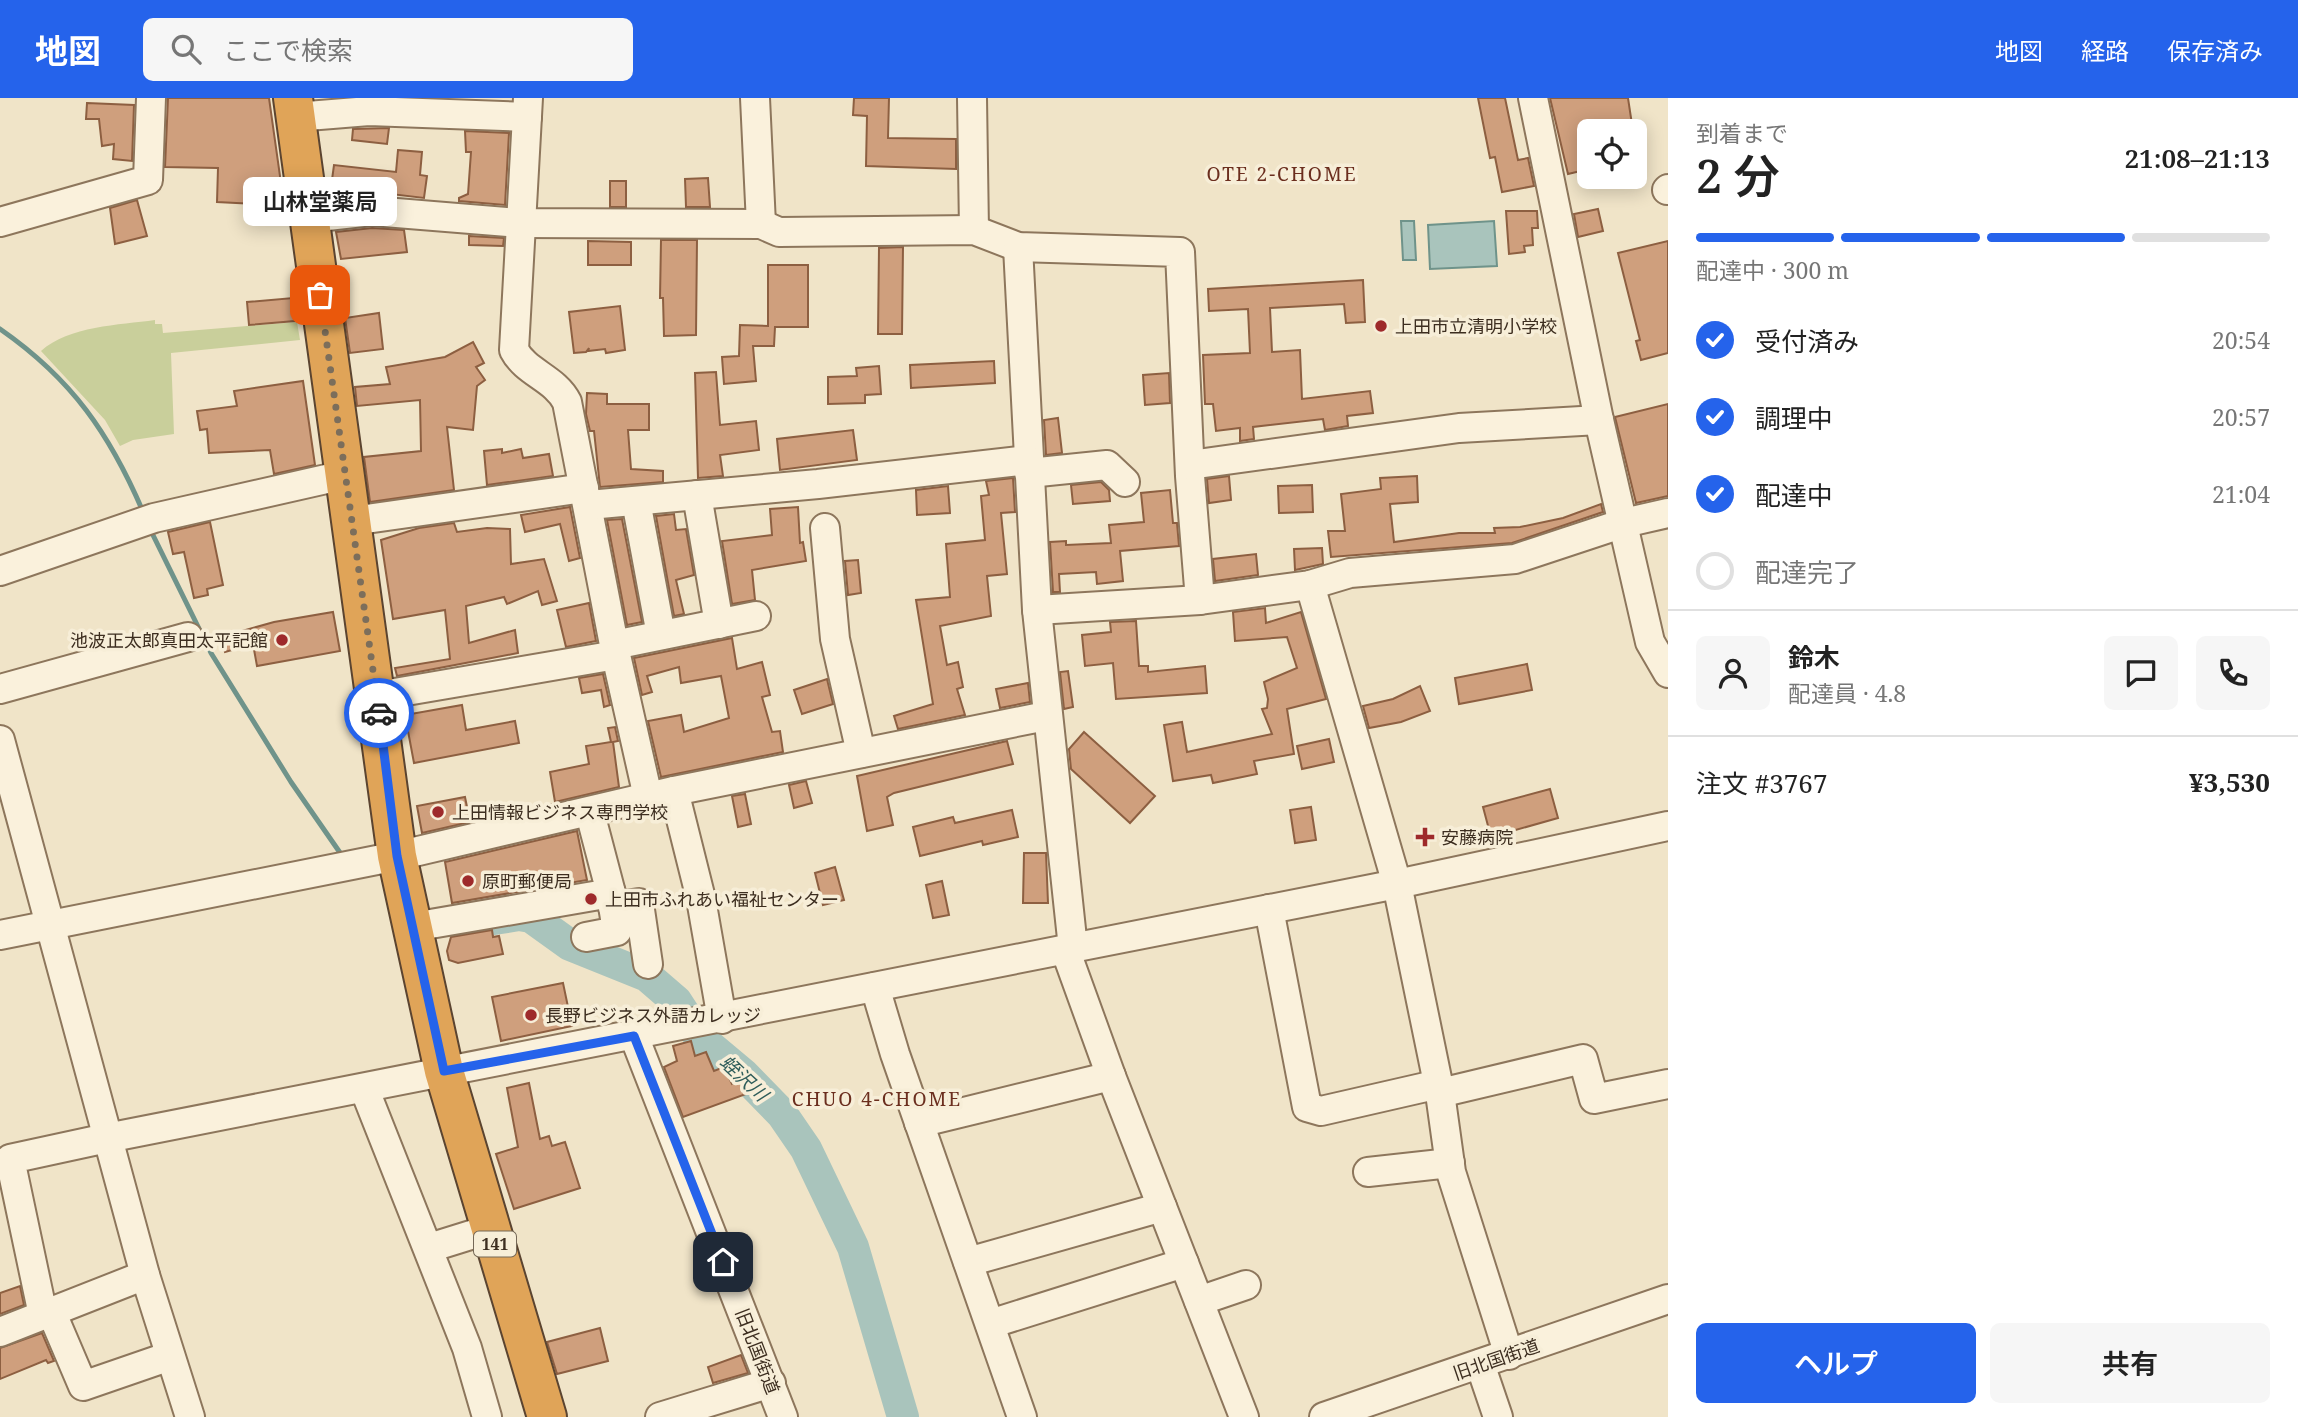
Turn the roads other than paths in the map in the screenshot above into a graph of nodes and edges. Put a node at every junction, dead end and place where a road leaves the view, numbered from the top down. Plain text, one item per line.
1 (151, 98) edge
2 (755, 98) edge
3 (972, 98) edge
4 (1533, 98) edge
5 (294, 107) edge
6 (527, 108) edge
7 (309, 218) junction
8 (0, 222) edge
9 (520, 223) junction
10 (761, 224) junction
11 (974, 230) junction
12 (1018, 247) junction
13 (1599, 420) junction
14 (1190, 465) junction
15 (1028, 467) junction
16 (344, 475) junction
17 (1125, 482) dead end
18 (697, 495) junction
19 (587, 496) junction
20 (636, 501) junction
21 (1668, 513) edge
22 (352, 521) junction
23 (1624, 523) junction
24 (825, 528) dead end
25 (0, 571) edge
26 (1310, 585) junction
27 (1200, 600) junction
28 (1037, 610) junction
29 (756, 616) dead end
30 (719, 624) junction
31 (661, 635) junction
32 (188, 637) dead end
33 (615, 650) junction
34 (1668, 673) edge
35 (0, 689) edge
36 (377, 696) junction
37 (1046, 716) junction
38 (0, 740) edge
39 (861, 753) junction
40 (661, 794) junction
41 (590, 813) junction
42 (1668, 826) edge
43 (387, 858) junction
44 (1396, 884) junction
45 (612, 900) junction
46 (1269, 909) junction
47 (49, 926) junction
48 (413, 927) junction
49 (0, 936) edge
50 (586, 937) dead end
51 (1069, 949) junction
52 (648, 964) dead end
53 (875, 987) junction
54 (704, 1022) junction
55 (634, 1036) junction
56 (444, 1071) junction
57 (1111, 1076) junction
58 (1668, 1084) edge
59 (364, 1088) junction
60 (1440, 1089) junction
61 (919, 1124) junction
62 (107, 1138) junction
63 (1450, 1163) junction
64 (1368, 1172) dead end
65 (1162, 1207) junction
66 (490, 1229) junction
67 (429, 1248) junction
68 (968, 1262) junction
69 (1184, 1263) junction
70 (145, 1275) junction
71 (1246, 1284) dead end
72 (1668, 1299) edge
73 (1199, 1301) junction
74 (47, 1313) junction
75 (990, 1324) junction
76 (0, 1332) edge
77 (1509, 1354) junction
78 (170, 1356) junction
79 (1480, 1364) junction
80 (771, 1383) junction
81 (478, 1415) edge
82 (190, 1417) edge
83 (547, 1417) edge
84 (660, 1417) edge
85 (783, 1417) edge
86 (1022, 1417) edge
87 (1244, 1417) edge
88 (1324, 1417) edge
89 (1498, 1417) edge

1 - 8 street
2 - 10 street
3 - 11 street
4 - 13 street
5 - 6 street
5 - 7 highway, 141
6 - 9 street
7 - 9 street
7 - 16 highway, 141
9 - 10 street
9 - 19 street
10 - 11 street
11 - 12 street
12 - 14 street
12 - 15 street
13 - 14 street
13 - 23 street
14 - 27 street
15 - 17 street
15 - 18 street
15 - 28 street
16 - 22 highway, 141
16 - 25 street
18 - 20 street
18 - 30 street
19 - 20 street
19 - 22 street
19 - 33 street
20 - 31 street
21 - 23 street
22 - 36 highway, 141
23 - 26 street
23 - 34 street
24 - 39 street
26 - 27 street
26 - 44 street
27 - 28 street
28 - 37 street
29 - 30 street
30 - 31 street
31 - 33 street
32 - 35 street
33 - 36 street
33 - 40 street
36 - 43 highway, 141
37 - 39 street
37 - 51 street
38 - 47 street
39 - 40 street
40 - 41 street
40 - 54 street
41 - 43 street
41 - 45 street
42 - 44 street
43 - 47 street
43 - 48 highway, 141
44 - 46 street
44 - 60 street
45 - 48 street
45 - 50 street
45 - 52 street
46 - 51 street
46 - 60 street
47 - 49 street
47 - 62 street
48 - 56 highway, 141
51 - 53 street
51 - 57 street
53 - 54 street
53 - 61 street
54 - 55 street
55 - 56 street
55 - 80 street, 旧北国街道
56 - 59 street
56 - 66 highway, 141
57 - 61 street
57 - 65 street
58 - 60 street
59 - 62 street
59 - 67 street
60 - 63 street
61 - 68 street
62 - 70 street
62 - 74 street
63 - 64 street
63 - 77 street
65 - 68 street
65 - 69 street
66 - 67 street
66 - 83 highway, 141
67 - 81 street
68 - 75 street
69 - 73 street
69 - 75 street
70 - 74 street
70 - 78 street
71 - 73 street
72 - 77 street, 旧北国街道
73 - 87 street
74 - 76 street
74 - 78 street
75 - 86 street
77 - 79 street, 旧北国街道
78 - 82 street
79 - 88 street, 旧北国街道
79 - 89 street
80 - 84 street
80 - 85 street, 旧北国街道

